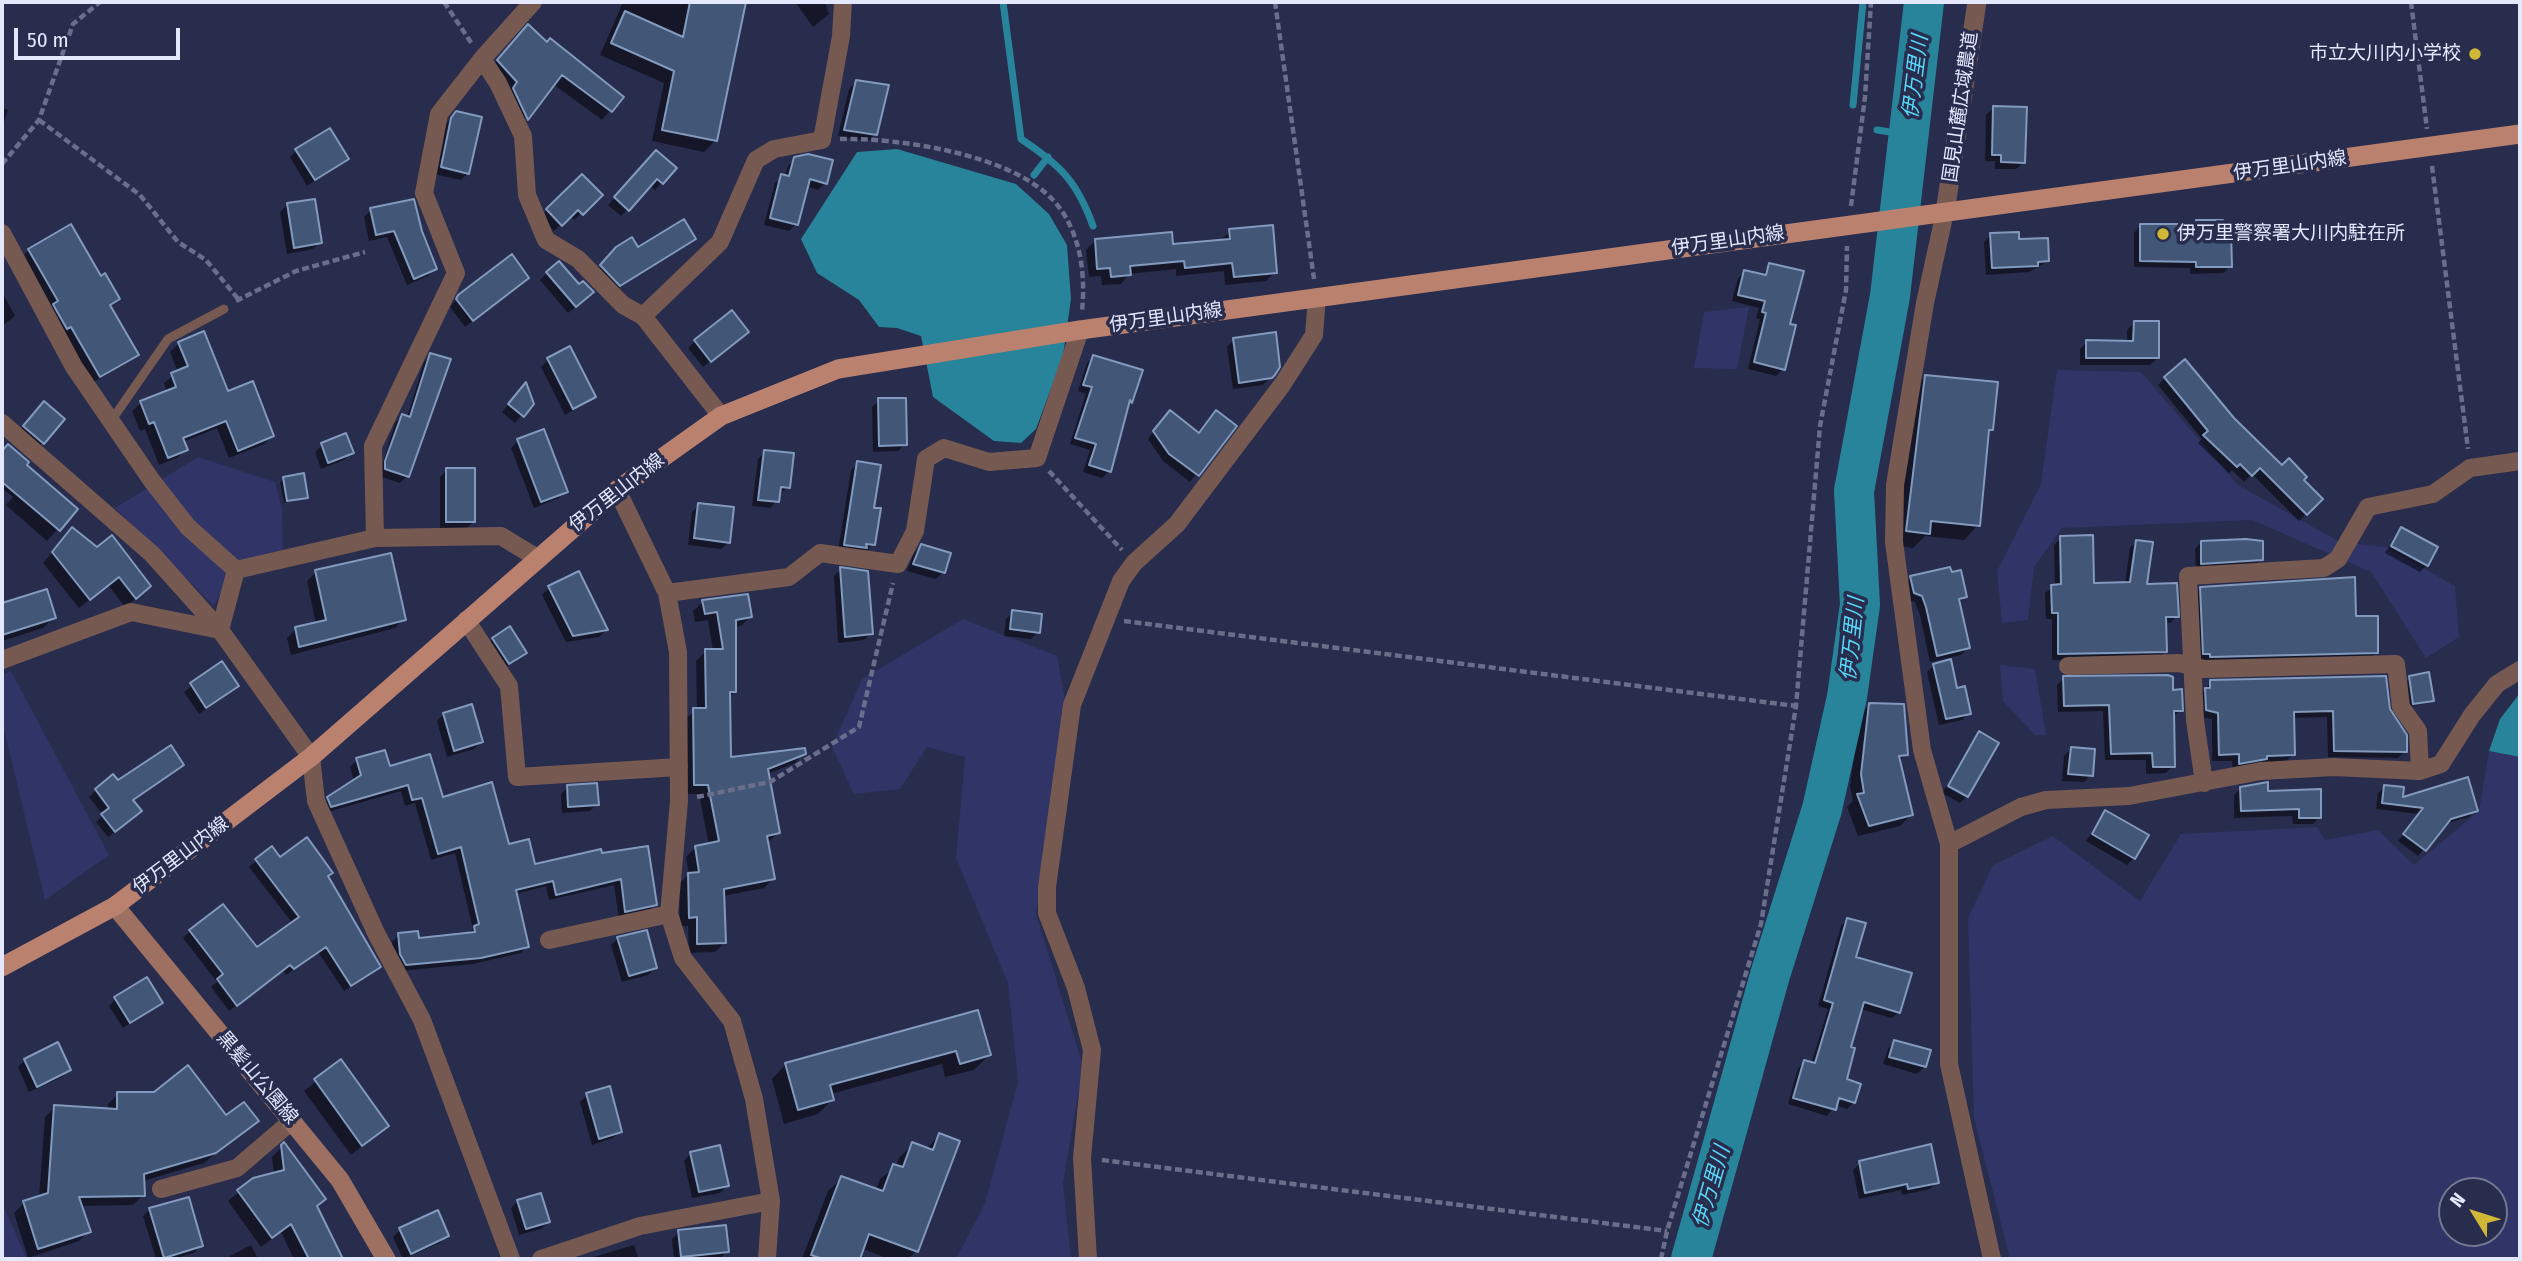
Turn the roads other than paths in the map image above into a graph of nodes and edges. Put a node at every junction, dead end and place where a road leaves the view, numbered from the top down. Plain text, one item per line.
1 (533, 2) edge
2 (843, 2) edge
3 (1977, 2) edge
4 (482, 59) junction
5 (2520, 134) edge
6 (1942, 212) junction
7 (2, 233) edge
8 (1317, 297) junction
9 (224, 309) road end
10 (643, 316) junction
11 (1080, 330) junction
12 (721, 416) junction
13 (111, 421) junction
14 (2, 424) edge
15 (2520, 461) edge
16 (617, 490) junction
17 (375, 538) junction
18 (537, 558) junction
19 (236, 570) junction
20 (667, 593) junction
21 (466, 620) junction
22 (220, 630) junction
23 (2, 660) edge
24 (2068, 666) dead end
25 (2192, 666) junction
26 (2520, 670) edge
27 (311, 757) junction
28 (679, 767) junction
29 (2420, 771) junction
30 (2204, 783) junction
31 (1949, 844) junction
32 (115, 906) junction
33 (669, 914) junction
34 (549, 940) dead end
35 (2, 967) edge
36 (293, 1121) junction
37 (161, 1189) dead end
38 (771, 1202) junction
39 (386, 1259) edge
40 (511, 1259) edge
41 (541, 1259) edge
42 (767, 1259) edge
43 (1088, 1259) edge
44 (1992, 1259) edge

1 - 4 street
2 - 10 street
3 - 6 street, 国見山麓広域農道
4 - 10 street
4 - 17 street
5 - 6 main road, 伊万里山内線
6 - 8 main road, 伊万里山内線
6 - 31 street
7 - 13 street
8 - 11 main road, 伊万里山内線
8 - 43 street
9 - 13 lane
10 - 12 street
11 - 12 main road, 伊万里山内線
11 - 20 street
12 - 16 main road, 伊万里山内線
13 - 19 street
14 - 22 street
15 - 25 street
16 - 18 main road, 伊万里山内線
16 - 20 street
17 - 18 street
17 - 19 street
18 - 21 main road, 伊万里山内線
19 - 22 street
20 - 28 street
21 - 27 main road, 伊万里山内線
21 - 28 street
22 - 23 street
22 - 27 street
24 - 25 street
25 - 29 street
25 - 30 street
26 - 29 street
27 - 32 main road, 伊万里山内線
27 - 40 street
28 - 33 street
29 - 30 street
30 - 31 street
31 - 44 street
32 - 35 main road, 伊万里山内線
32 - 36 main road, 黒髪山公園線
33 - 34 street
33 - 38 street
36 - 37 street
36 - 39 main road, 黒髪山公園線
38 - 41 street
38 - 42 street

